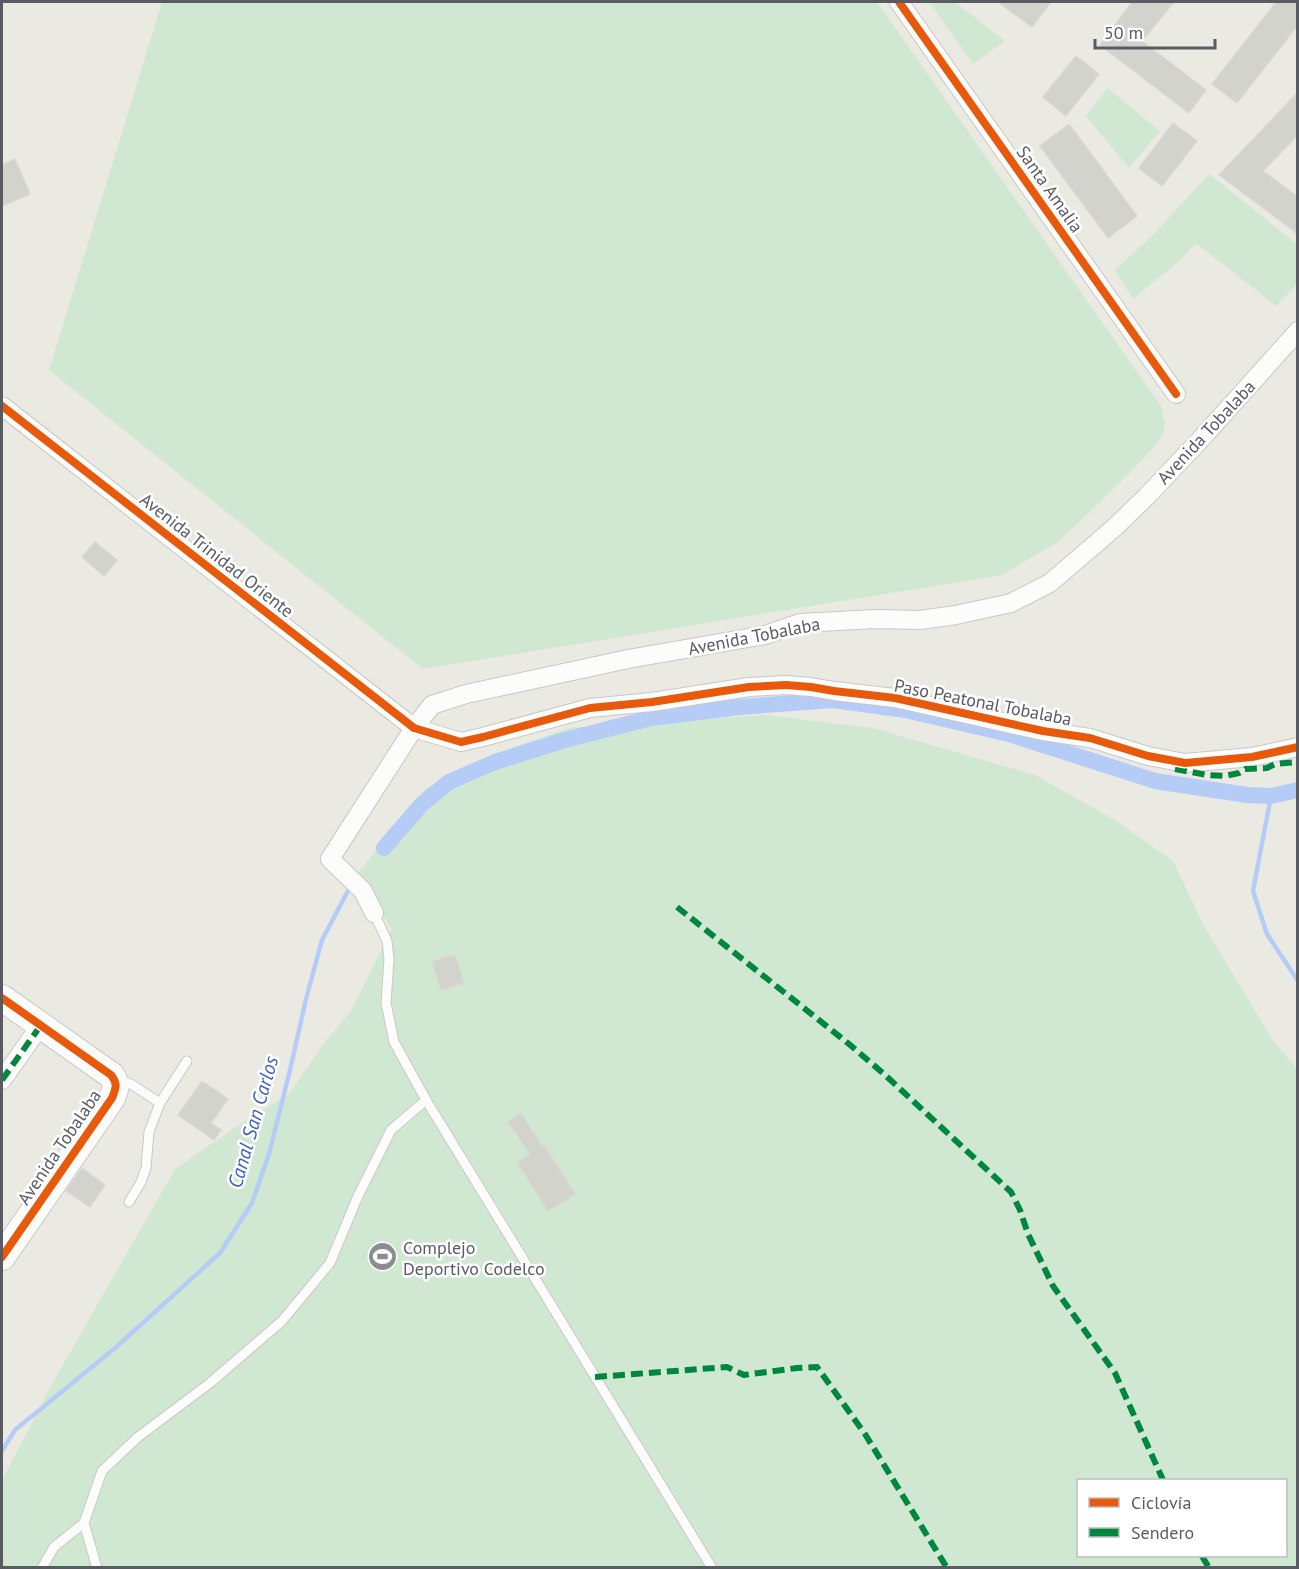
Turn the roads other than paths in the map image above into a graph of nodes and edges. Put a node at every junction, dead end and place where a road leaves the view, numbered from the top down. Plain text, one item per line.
1 (899, 2) edge
2 (1298, 332) edge
3 (1176, 394) dead end
4 (2, 406) edge
5 (414, 728) junction
6 (1298, 747) edge
7 (374, 913) joint
8 (2, 998) edge
9 (41, 1025) junction
10 (187, 1061) dead end
11 (2, 1080) edge
12 (116, 1081) junction
13 (426, 1100) junction
14 (160, 1103) junction
15 (129, 1202) dead end
16 (2, 1257) edge
17 (84, 1523) junction
18 (42, 1568) edge
19 (97, 1568) edge
20 (712, 1568) edge

1 - 3 street, Santa Amalia
2 - 5 street, Avenida Tobalaba
4 - 5 street, Avenida Trinidad Oriente
5 - 6 street, Paso Peatonal Tobalaba
5 - 7 street, Avenida Tobalaba
7 - 13 lane
8 - 9 street
9 - 11 street
9 - 12 street
10 - 14 lane
12 - 14 lane
12 - 16 street, Avenida Tobalaba
13 - 17 lane
13 - 20 lane
14 - 15 lane
17 - 18 lane
17 - 19 lane

